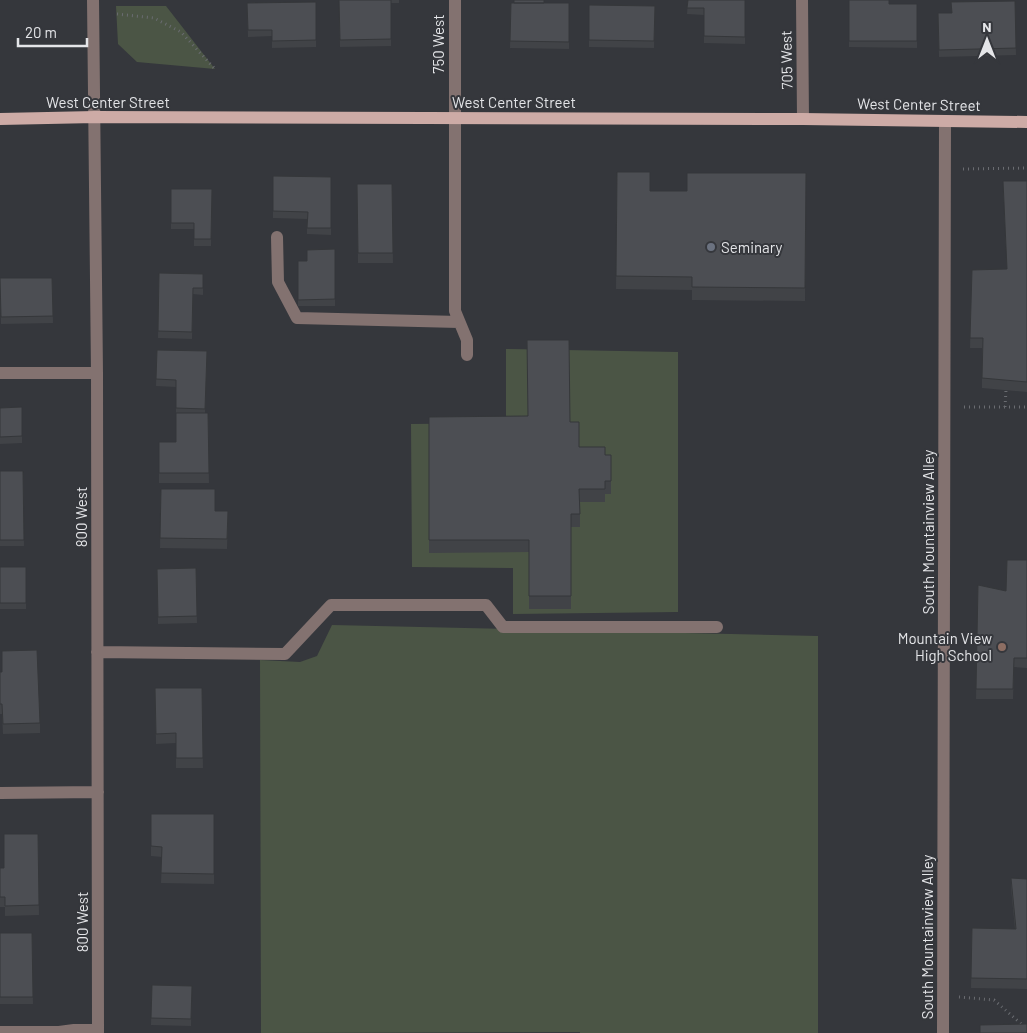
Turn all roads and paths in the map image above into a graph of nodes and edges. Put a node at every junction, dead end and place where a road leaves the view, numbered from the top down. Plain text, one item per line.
1 (93, 0) edge
2 (455, 0) edge
3 (802, 0) edge
4 (117, 14) dead end
5 (215, 69) dead end
6 (95, 118) junction
7 (454, 118) junction
8 (0, 119) edge
9 (804, 119) junction
10 (945, 120) junction
11 (1027, 122) edge
12 (966, 168) dead end
13 (1027, 168) edge
14 (277, 237) dead end
15 (459, 322) junction
16 (468, 355) dead end
17 (0, 373) edge
18 (97, 373) junction
19 (1006, 390) edge
20 (964, 408) dead end
21 (1005, 408) junction
22 (1027, 408) edge
23 (717, 627) dead end
24 (97, 652) junction
25 (98, 792) junction
26 (0, 793) edge
27 (959, 997) dead end
28 (1027, 1030) edge
29 (98, 1031) edge
30 (0, 1032) edge
31 (943, 1033) edge

1 - 6 street, 800 West
2 - 7 street, 750 West
3 - 9 street, 705 West
4 - 5 path
6 - 7 main road, West Center Street
6 - 8 main road, West Center Street
6 - 18 street, 800 West
7 - 9 main road, West Center Street
7 - 15 street, 750 West
9 - 10 main road, West Center Street
10 - 11 main road, West Center Street
10 - 31 street, South Mountainview Alley
12 - 13 path
14 - 15 street
15 - 16 street, 750 West
17 - 18 street
18 - 24 street, 800 West
19 - 21 path
20 - 21 path
21 - 22 path
23 - 24 street
24 - 25 street, 800 West
25 - 26 street
25 - 29 street, 800 West
27 - 28 path
29 - 30 street

